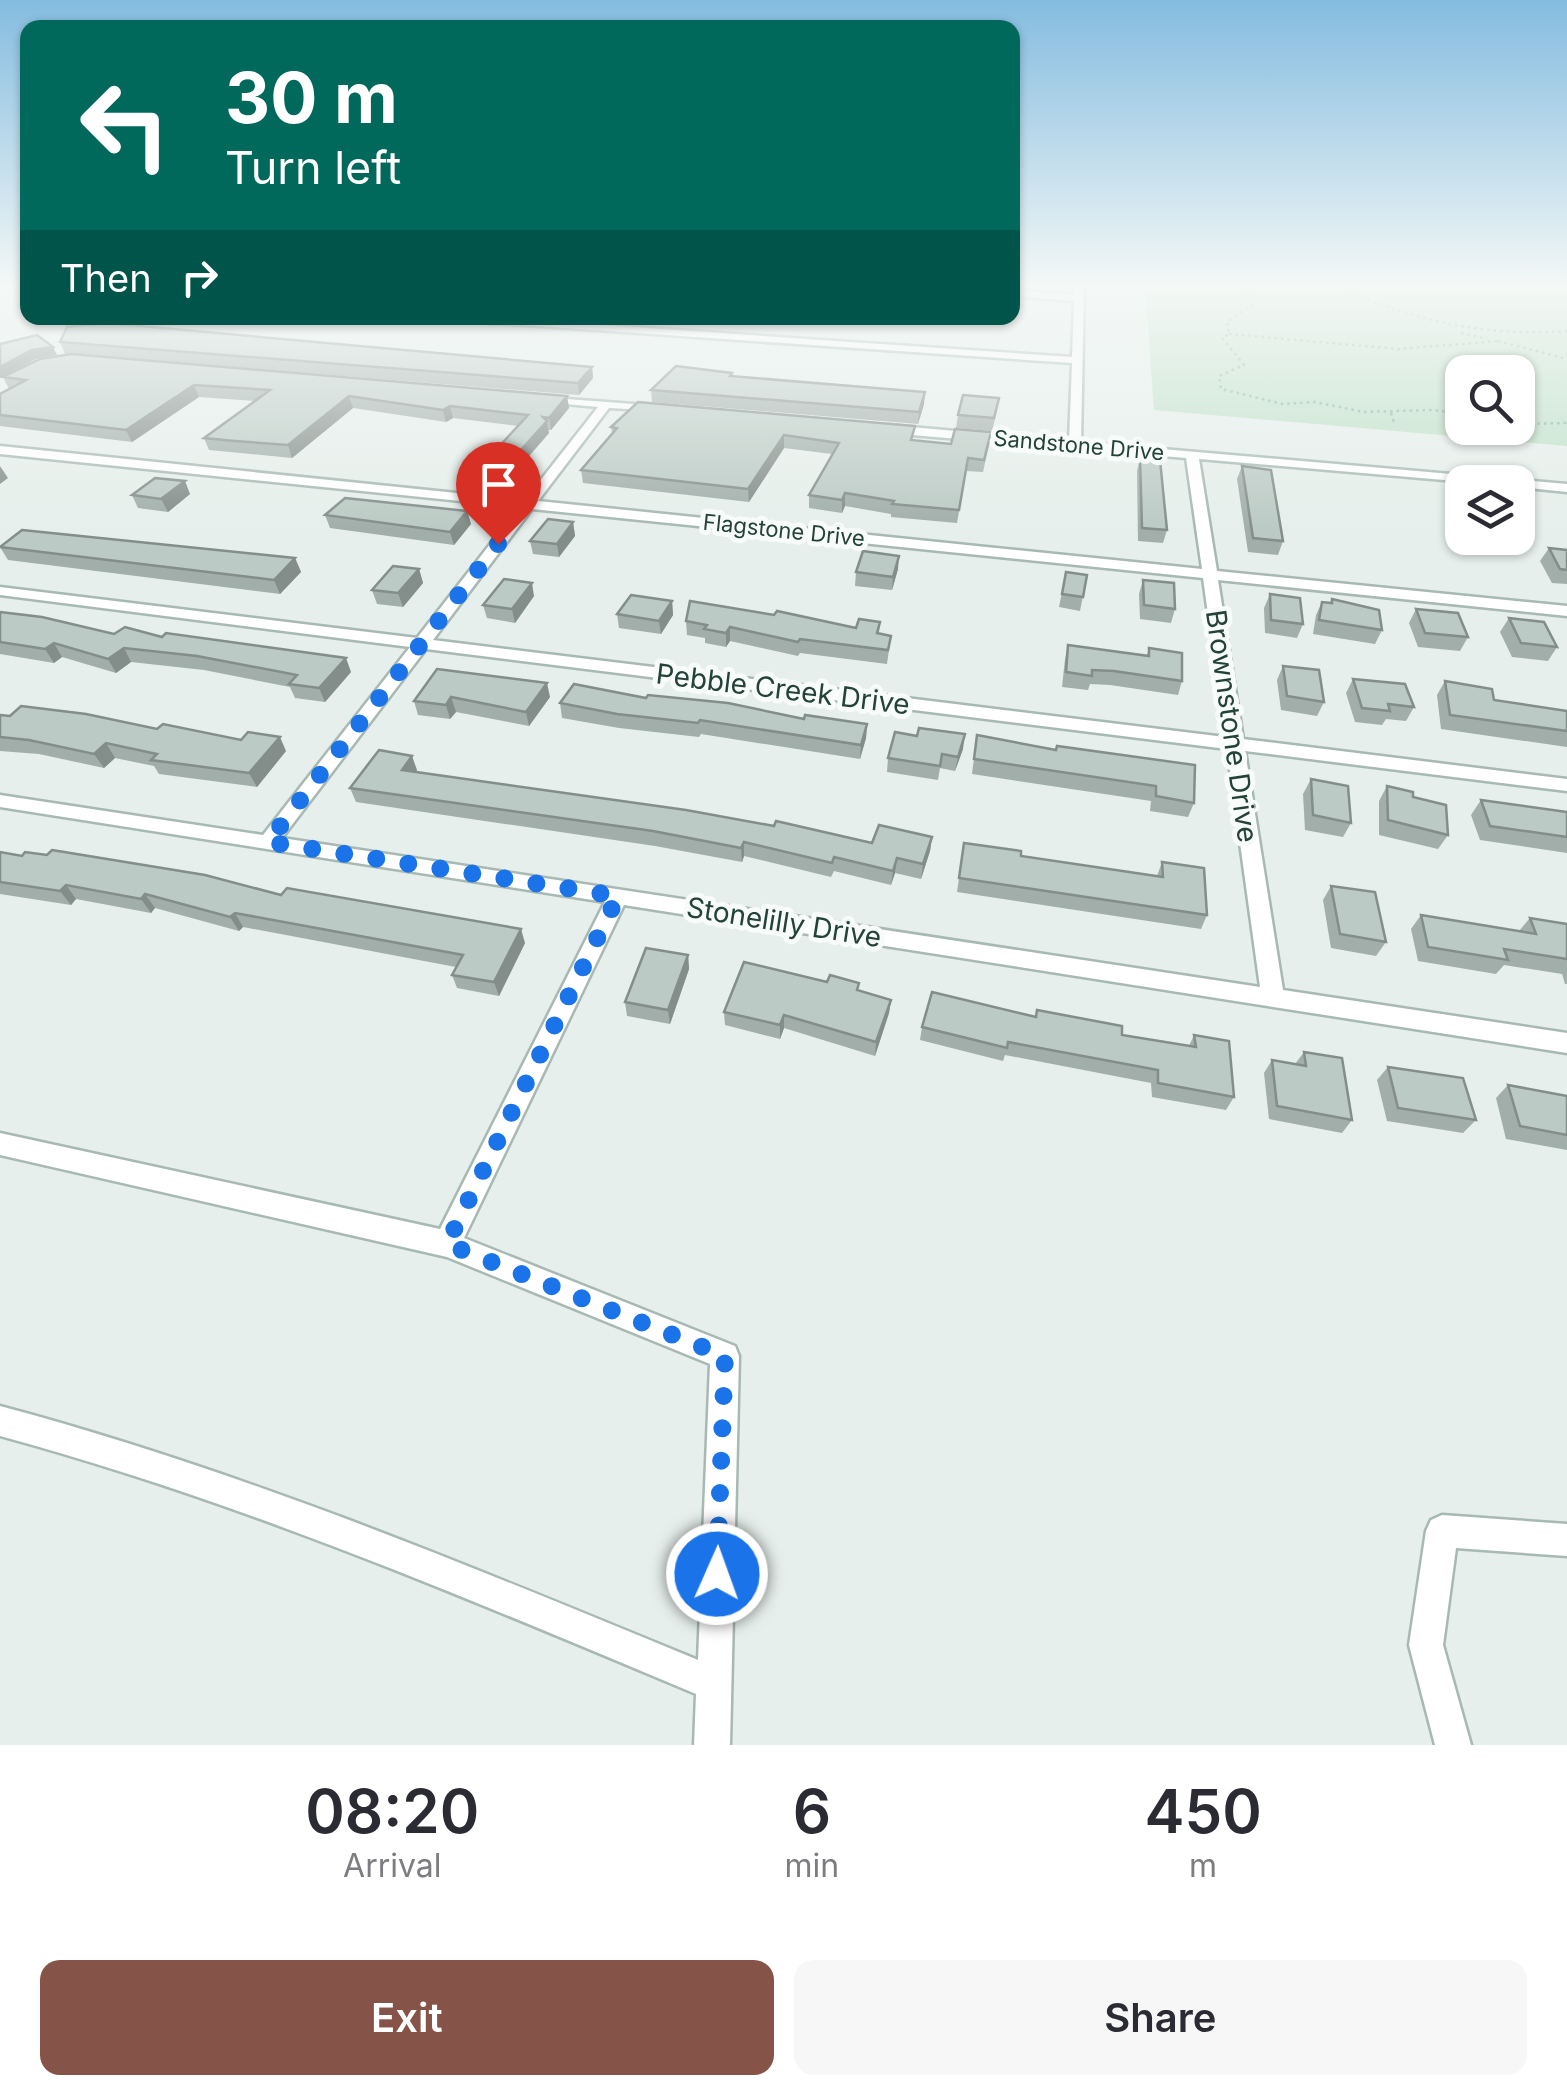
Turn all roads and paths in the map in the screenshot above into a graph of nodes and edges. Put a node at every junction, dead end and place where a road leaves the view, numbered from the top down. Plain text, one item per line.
1 (1075, 367) edge
2 (1237, 367) edge
3 (523, 397) edge
4 (606, 404) junction
5 (677, 410) edge
6 (1445, 412) edge
7 (1390, 413) junction
8 (1567, 423) edge
9 (1535, 424) edge
10 (1394, 425) dead end
11 (876, 428) edge
12 (1075, 445) junction
13 (0, 450) edge
14 (1192, 455) junction
15 (1445, 477) edge
16 (1535, 485) edge
17 (1567, 488) edge
18 (529, 504) junction
19 (1210, 574) junction
20 (0, 591) edge
21 (1567, 611) edge
22 (422, 644) junction
23 (1236, 745) junction
24 (1567, 786) edge
25 (0, 801) edge
26 (268, 842) junction
27 (618, 896) junction
28 (1273, 997) junction
29 (1567, 1043) edge
30 (0, 1144) edge
31 (447, 1244) junction
32 (0, 1421) edge
33 (1567, 1540) edge
34 (714, 1684) junction
35 (712, 1745) edge
36 (1453, 1745) edge

1 - 12 street
2 - 7 path
3 - 4 street
4 - 5 street
4 - 18 street
6 - 7 path
7 - 10 path
8 - 9 path
11 - 12 street, Sandstone Drive
12 - 14 street, Sandstone Drive
13 - 18 street, Flagstone Drive
14 - 15 street, Sandstone Drive
14 - 19 street, Brownstone Drive
16 - 17 street
18 - 19 street, Flagstone Drive
18 - 22 street
19 - 21 street, Flagstone Drive
19 - 23 street, Brownstone Drive
20 - 22 street, Pebble Creek Drive
22 - 23 street, Pebble Creek Drive
22 - 26 street
23 - 24 street, Pebble Creek Drive
23 - 28 street, Brownstone Drive
25 - 26 street, Stonelilly Drive
26 - 27 street, Stonelilly Drive
27 - 28 street, Stonelilly Drive
27 - 31 street
28 - 29 street, Stonelilly Drive
30 - 31 street
31 - 34 street
32 - 34 street
33 - 36 street
34 - 35 street

